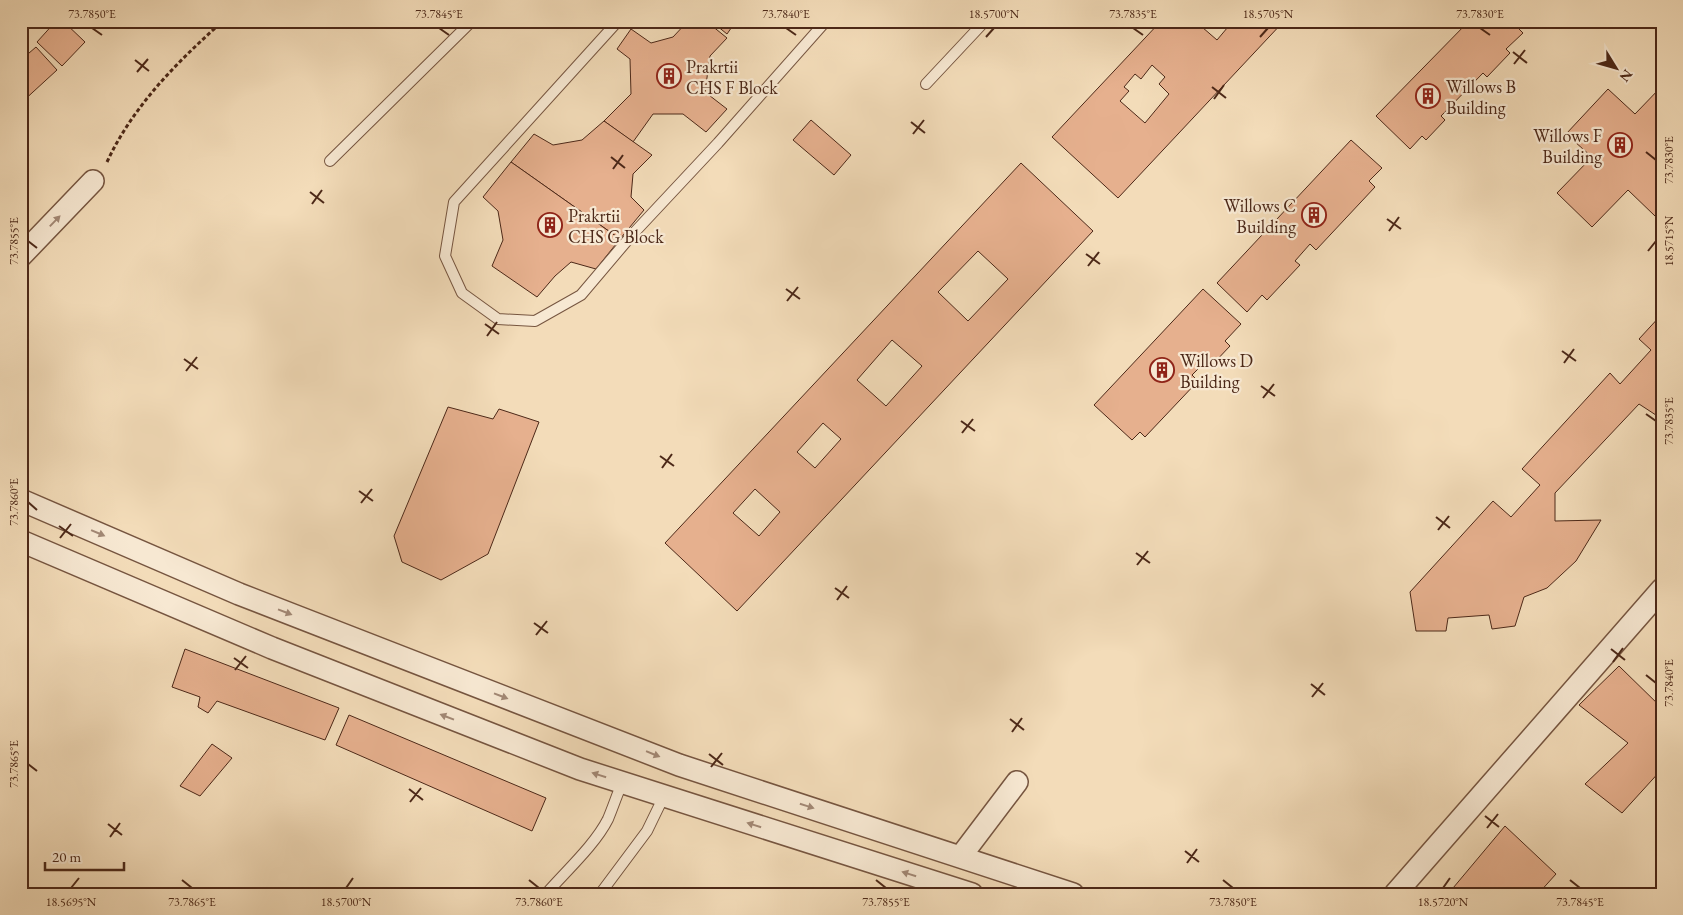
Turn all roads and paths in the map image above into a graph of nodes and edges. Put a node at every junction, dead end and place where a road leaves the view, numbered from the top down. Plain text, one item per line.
1 (223, 21) edge
2 (472, 21) edge
3 (618, 21) edge
4 (826, 21) edge
5 (986, 21) edge
6 (926, 84) dead end
7 (330, 161) dead end
8 (93, 181) joint
9 (21, 256) edge
10 (21, 500) edge
11 (21, 541) edge
12 (1662, 589) edge
13 (1017, 782) dead end
14 (622, 783) junction
15 (664, 796) junction
16 (961, 856) junction
17 (546, 894) edge
18 (600, 894) edge
19 (972, 894) edge
20 (1073, 894) edge
21 (1395, 894) edge

1 - 8 path
2 - 7 lane
3 - 4 lane
5 - 6 lane
9 -> 8 street
10 -> 16 street
14 -> 11 street
12 - 21 street
13 - 16 street
14 - 15 street
14 - 17 lane
15 - 18 lane
19 -> 15 street
16 - 20 street

